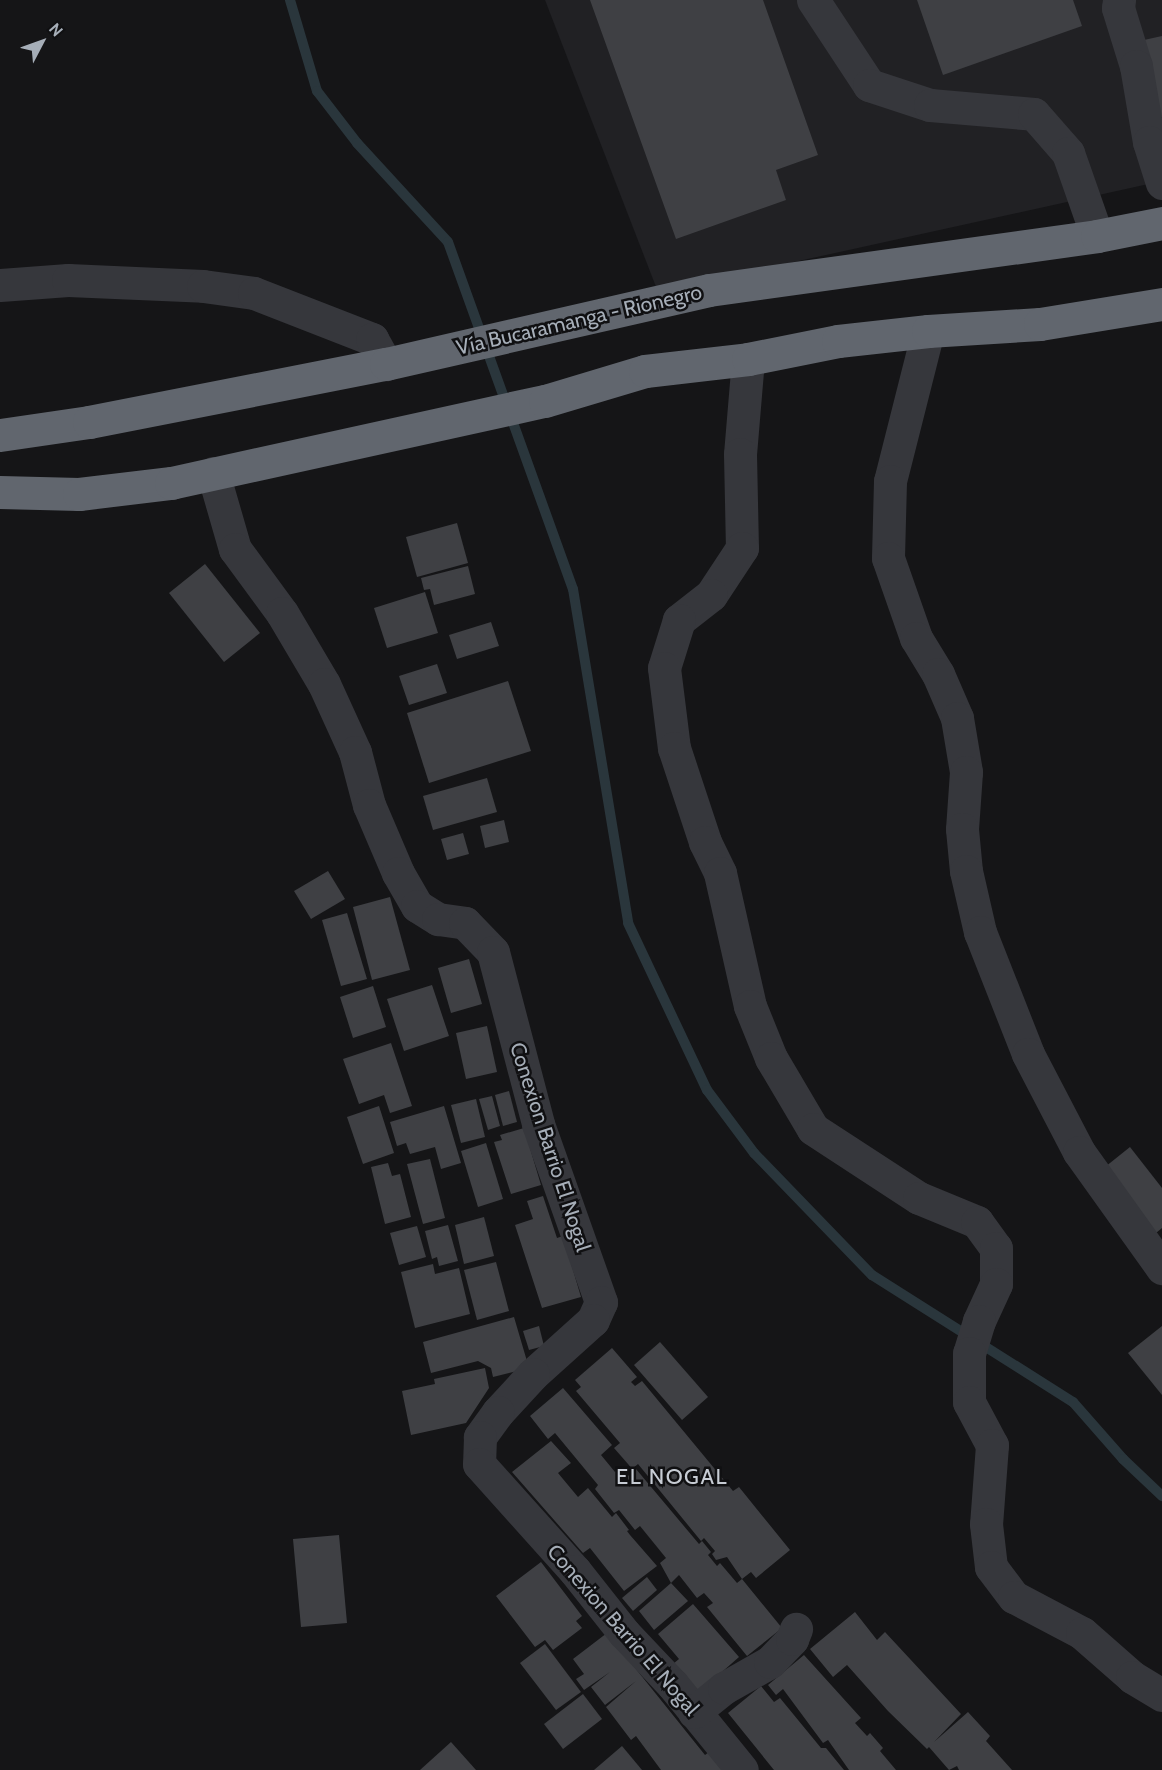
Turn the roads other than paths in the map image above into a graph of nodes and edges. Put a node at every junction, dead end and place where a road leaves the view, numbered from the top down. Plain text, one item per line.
1 (813, 0) edge
2 (1119, 0) edge
3 (1162, 183) edge
4 (1162, 223) edge
5 (1097, 236) junction
6 (0, 285) edge
7 (1162, 304) edge
8 (928, 331) junction
9 (748, 359) junction
10 (386, 364) junction
11 (0, 435) edge
12 (213, 473) junction
13 (0, 492) edge
14 (1162, 1268) edge
15 (796, 1629) dead end
16 (1162, 1695) edge
17 (694, 1712) junction
18 (742, 1770) edge

1 - 5 street
2 - 3 street
4 - 5 highway, Vía Bucaramanga - Rionegro
5 - 10 highway, Vía Bucaramanga - Rionegro
6 - 10 street
7 - 8 highway
8 - 9 highway
8 - 14 street
9 - 12 highway
9 - 16 street
10 - 11 highway, Vía Bucaramanga - Rionegro
12 - 13 highway
12 - 17 street, Conexion Barrio El Nogal
15 - 17 street
17 - 18 street, Conexion Barrio El Nogal

